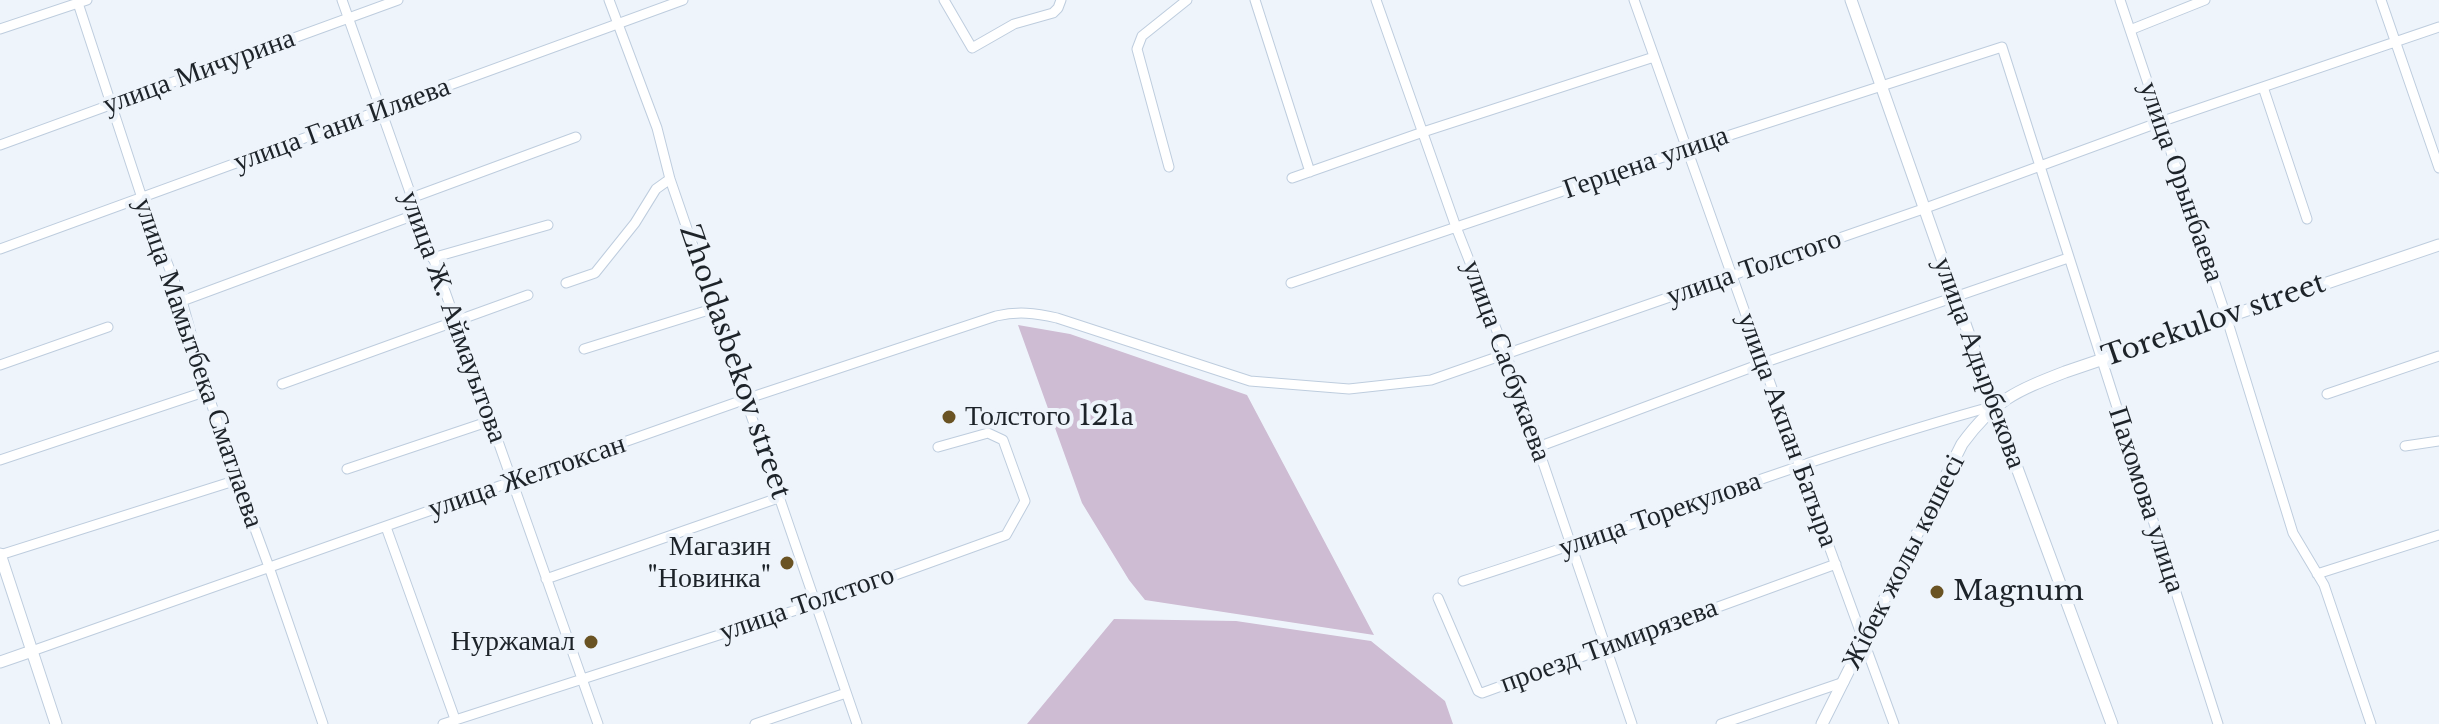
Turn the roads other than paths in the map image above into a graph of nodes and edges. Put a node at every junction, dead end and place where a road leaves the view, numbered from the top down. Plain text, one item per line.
1 (342, 0) edge
2 (398, 0) edge
3 (609, 0) edge
4 (683, 0) edge
5 (944, 0) edge
6 (1061, 0) edge
7 (1187, 0) edge
8 (1255, 0) edge
9 (1376, 0) edge
10 (1634, 0) edge
11 (1851, 0) edge
12 (2120, 0) edge
13 (2205, 0) edge
14 (2381, 0) edge
15 (81, 1) edge
16 (349, 18) junction
17 (617, 24) junction
18 (2439, 27) edge
19 (0, 29) edge
20 (2130, 30) junction
21 (2396, 41) junction
22 (2002, 47) joint
23 (1654, 57) junction
24 (1881, 85) junction
25 (2263, 87) junction
26 (112, 104) junction
27 (381, 111) junction
28 (2160, 122) junction
29 (2439, 129) edge
30 (1423, 132) junction
31 (2427, 133) junction
32 (576, 137) dead end
33 (0, 145) edge
34 (1687, 149) junction
35 (1169, 167) dead end
36 (2039, 167) junction
37 (2439, 168) edge
38 (1310, 172) junction
39 (1292, 178) dead end
40 (670, 179) junction
41 (142, 198) junction
42 (411, 198) junction
43 (1923, 209) junction
44 (417, 214) junction
45 (2307, 219) dead end
46 (548, 225) dead end
47 (1456, 227) junction
48 (2439, 245) edge
49 (0, 249) edge
50 (432, 258) junction
51 (2068, 258) junction
52 (1732, 276) junction
53 (566, 283) dead end
54 (1291, 283) dead end
55 (528, 295) dead end
56 (1955, 297) junction
57 (182, 301) junction
58 (715, 308) junction
59 (2226, 316) junction
60 (1057, 318) joint
61 (455, 322) junction
62 (108, 327) dead end
63 (584, 349) dead end
64 (1506, 354) junction
65 (2439, 356) edge
66 (2101, 359) junction
67 (1763, 363) junction
68 (0, 365) edge
69 (282, 384) dead end
70 (207, 391) junction
71 (2327, 394) dead end
72 (746, 399) junction
73 (1994, 406) junction
74 (490, 421) junction
75 (2439, 441) edge
76 (2405, 446) dead end
77 (938, 447) dead end
78 (1538, 447) junction
79 (0, 460) edge
80 (1800, 467) junction
81 (347, 469) dead end
82 (237, 480) junction
83 (512, 482) junction
84 (781, 497) junction
85 (386, 527) junction
86 (2439, 535) edge
87 (1573, 546) junction
88 (0, 554) edge
89 (1836, 564) junction
90 (269, 567) junction
91 (2317, 574) junction
92 (546, 579) junction
93 (1463, 581) dead end
94 (1438, 598) dead end
95 (818, 603) junction
96 (1865, 642) junction
97 (1605, 646) junction
98 (32, 651) junction
99 (0, 662) edge
100 (582, 678) junction
101 (1844, 682) junction
102 (846, 693) junction
103 (455, 719) junction
104 (2367, 723) edge
105 (56, 724) edge
106 (323, 724) edge
107 (443, 724) edge
108 (598, 724) edge
109 (755, 724) edge
110 (857, 724) edge
111 (1632, 724) edge
112 (1721, 724) edge
113 (1822, 724) edge
114 (1894, 724) edge
115 (2112, 724) edge
116 (2218, 724) edge

1 - 16 street, улица Ж. Аймауытова
2 - 16 street, улица Мичурина
3 - 17 street, Zholdasbekov street
4 - 17 street, улица Гани Иляева
5 - 6 street
7 - 35 street
8 - 38 street
9 - 30 street, улица Сасбукаева
10 - 23 street, улица Акпан Батыра
11 - 24 main road, улица Адырбекова
12 - 20 street, улица Орынбаева
13 - 20 street
14 - 21 street
15 - 19 street
15 - 26 street, улица Мамытбека Сматлаева
16 - 26 street, улица Мичурина
16 - 27 street, улица Ж. Аймауытова
17 - 27 street, улица Гани Иляева
17 - 40 street, Zholdasbekov street
18 - 21 street, улица Толстого
20 - 28 street, улица Орынбаева
21 - 25 street, улица Толстого
21 - 31 street
22 - 24 street, Герцена улица
22 - 36 street, Пахомова улица
23 - 30 street
23 - 34 street, улица Акпан Батыра
24 - 34 street, Герцена улица
24 - 43 main road, улица Адырбекова
25 - 28 street, улица Толстого
25 - 45 street
26 - 33 street, улица Мичурина
26 - 41 street, улица Мамытбека Сматлаева
27 - 41 street, улица Гани Иляева
27 - 42 street, улица Ж. Аймауытова
28 - 36 street, улица Толстого
28 - 59 street, улица Орынбаева
29 - 31 street
30 - 38 street
30 - 47 street, улица Сасбукаева
31 - 37 street
32 - 42 street
34 - 47 street, Герцена улица
34 - 52 street, улица Акпан Батыра
36 - 43 street, улица Толстого
36 - 51 street, Пахомова улица
38 - 39 street
40 - 53 street
40 - 58 street, Zholdasbekov street
41 - 49 street, улица Гани Иляева
41 - 57 street, улица Мамытбека Сматлаева
42 - 44 street, улица Ж. Аймауытова
43 - 52 street, улица Толстого
43 - 56 main road, улица Адырбекова
44 - 50 street, улица Ж. Аймауытова
44 - 57 street
46 - 50 street
47 - 54 street, Герцена улица
47 - 64 street, улица Сасбукаева
48 - 59 main road, Torekulov street
50 - 61 street, улица Ж. Аймауытова
51 - 56 street
51 - 66 street, Пахомова улица
52 - 64 street, улица Толстого
52 - 67 street, улица Акпан Батыра
55 - 61 street
56 - 67 street
56 - 73 main road, улица Адырбекова
57 - 70 street, улица Мамытбека Сматлаева
58 - 63 street
58 - 72 street, Zholdasbekov street
59 - 66 main road, Torekulov street
59 - 91 street, улица Орынбаева
60 - 64 street, улица Толстого
60 - 72 street, улица Желтоксан
61 - 69 street
61 - 74 street, улица Ж. Аймауытова
62 - 68 street
64 - 78 street, улица Сасбукаева
65 - 71 street
66 - 73 main road, Torekulov street
66 - 116 street, Пахомова улица
67 - 78 street
67 - 80 street, улица Акпан Батыра
70 - 79 street
70 - 82 street, улица Мамытбека Сматлаева
72 - 83 street, улица Желтоксан
72 - 84 street, Zholdasbekov street
73 - 80 street, улица Торекулова
73 - 96 main road, Жібек жолы көшесі
73 - 115 main road, улица Адырбекова
74 - 81 street
74 - 83 street, улица Ж. Аймауытова
75 - 76 street
77 - 95 street, улица Толстого
78 - 87 street, улица Сасбукаева
80 - 87 street, улица Торекулова
80 - 89 street, улица Акпан Батыра
82 - 88 street
82 - 90 street, улица Мамытбека Сматлаева
83 - 85 street, улица Желтоксан
83 - 92 street, улица Ж. Аймауытова
84 - 92 street
84 - 95 street, Zholdasbekov street
85 - 90 street, улица Желтоксан
85 - 103 street
86 - 91 street
87 - 93 street, улица Торекулова
87 - 97 street, улица Сасбукаева
88 - 98 main road
89 - 96 street, улица Акпан Батыра
89 - 97 street, проезд Тимирязева
90 - 98 street, улица Желтоксан
90 - 106 street, улица Мамытбека Сматлаева
91 - 104 street, улица Орынбаева
92 - 100 street, улица Ж. Аймауытова
94 - 97 street, проезд Тимирязева
95 - 100 street, улица Толстого
95 - 102 street, Zholdasbekov street
96 - 101 main road, Жібек жолы көшесі
96 - 114 street, улица Акпан Батыра
97 - 111 street, улица Сасбукаева
98 - 99 main road, улица Желтоксан
98 - 105 main road
100 - 103 street, улица Толстого
100 - 108 street, улица Ж. Аймауытова
101 - 112 street
101 - 113 main road, Жібек жолы көшесі
102 - 109 street
102 - 110 street, Zholdasbekov street
103 - 107 street, улица Толстого

